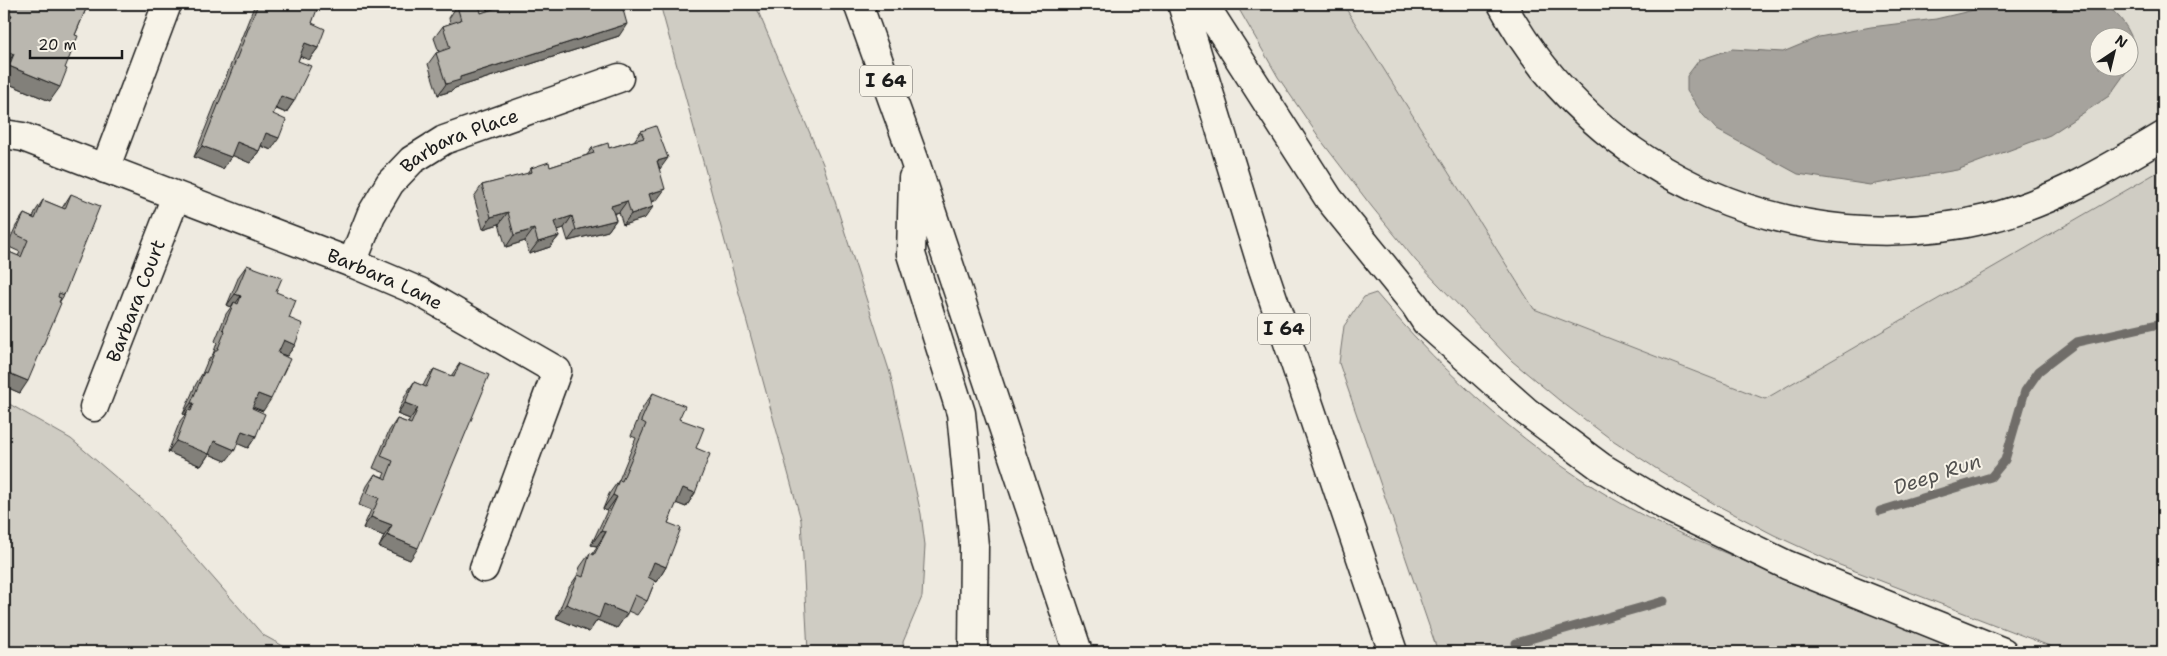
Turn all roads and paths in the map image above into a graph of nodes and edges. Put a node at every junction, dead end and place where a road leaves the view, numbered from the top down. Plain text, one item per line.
1 (167, 4) edge
2 (858, 4) edge
3 (1182, 4) edge
4 (1204, 4) edge
5 (1502, 4) edge
6 (619, 78) dead end
7 (4, 134) edge
8 (2163, 136) edge
9 (914, 159) junction
10 (105, 169) junction
11 (176, 196) junction
12 (352, 263) junction
13 (94, 407) dead end
14 (484, 568) dead end
15 (974, 652) edge
16 (1078, 652) edge
17 (1393, 652) edge
18 (2003, 652) edge

1 - 10 main road
2 - 9 main road, I 64
3 - 17 main road, I 64
4 - 18 main road
5 - 8 main road
6 - 12 main road, Barbara Place
7 - 10 main road, Barbara Lane
9 - 15 main road
9 - 16 main road, I 64
10 - 11 main road, Barbara Lane
11 - 12 main road, Barbara Lane
11 - 13 main road, Barbara Court
12 - 14 main road, Barbara Lane

